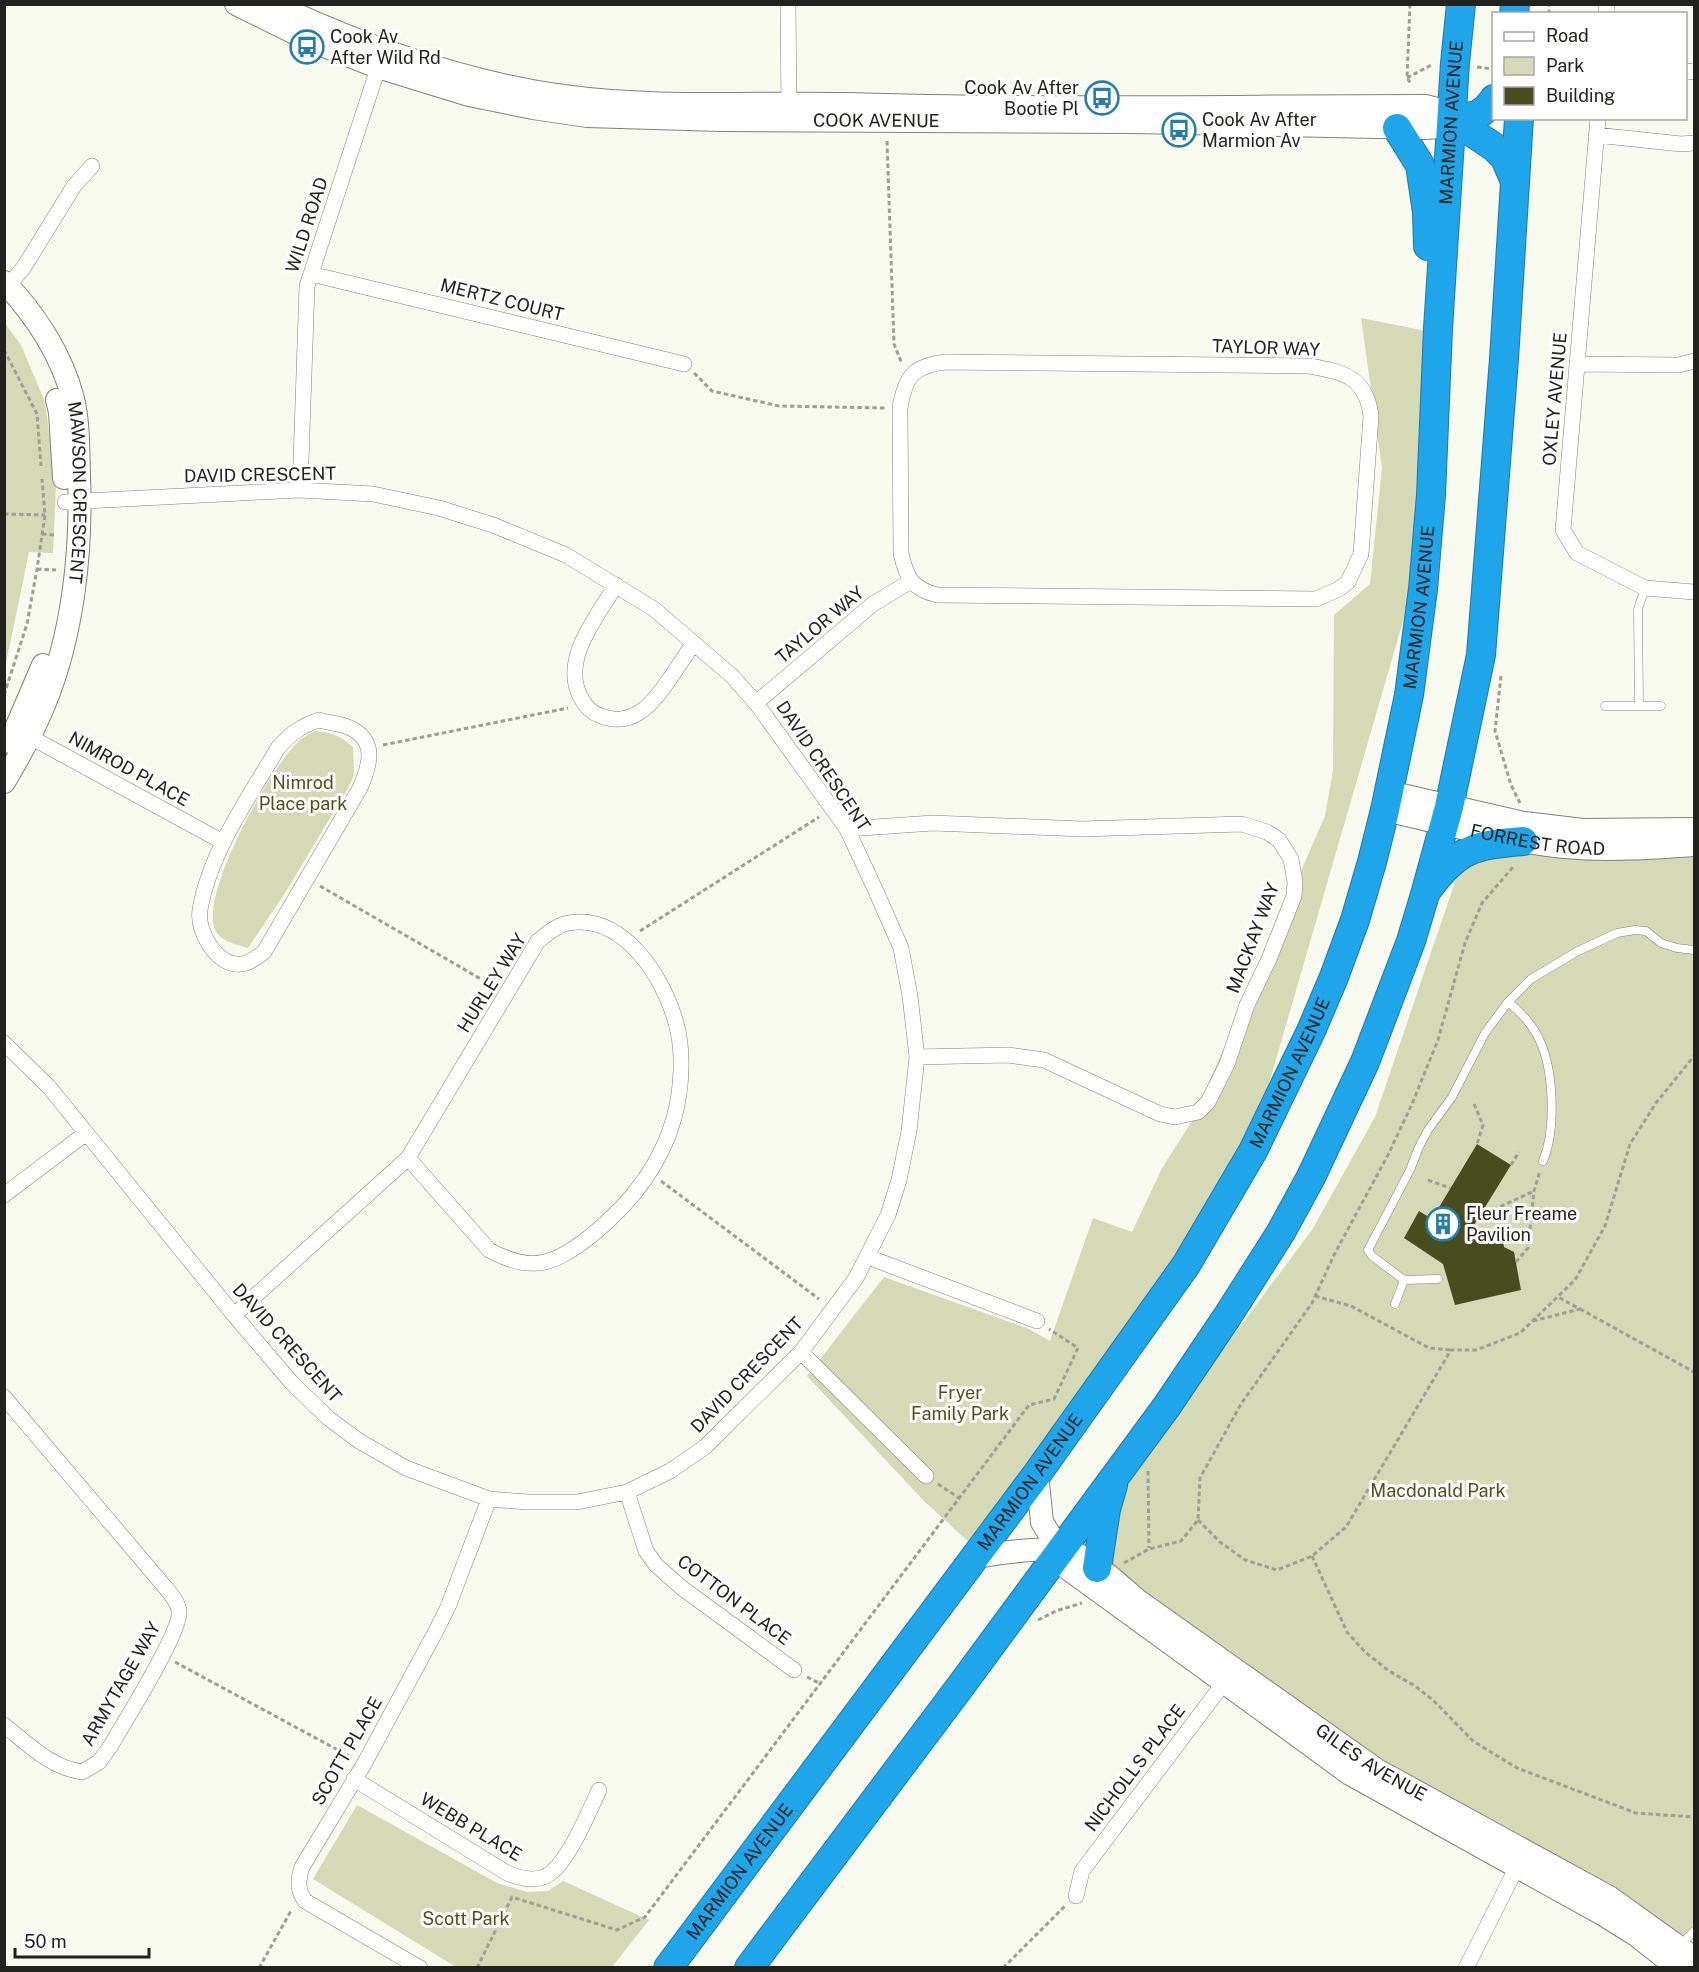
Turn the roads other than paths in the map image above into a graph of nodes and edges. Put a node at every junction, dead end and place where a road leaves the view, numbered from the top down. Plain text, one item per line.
1 (236, 4) edge
2 (273, 4) edge
3 (788, 4) edge
4 (1461, 4) edge
5 (381, 59) junction
6 (1492, 102) edge
7 (789, 111) junction
8 (1452, 119) junction
9 (1519, 120) edge
10 (1598, 120) edge
11 (1397, 128) junction
12 (1596, 135) junction
13 (1695, 143) edge
14 (92, 166) dead end
15 (1514, 179) junction
16 (311, 274) junction
17 (6, 291) edge
18 (1438, 329) junction
19 (1695, 361) edge
20 (684, 364) road end
21 (1577, 364) junction
22 (300, 490) junction
23 (72, 502) junction
24 (911, 581) junction
25 (616, 585) junction
26 (1645, 588) junction
27 (1695, 592) edge
28 (694, 643) junction
29 (756, 703) junction
30 (1605, 705) dead end
31 (1639, 706) junction
32 (1661, 706) dead end
33 (23, 733) junction
34 (4, 751) edge
35 (4, 782) edge
36 (1387, 801) junction
37 (1446, 815) junction
38 (847, 829) junction
39 (1695, 829) edge
40 (1523, 841) junction
41 (223, 842) junction
42 (1695, 845) edge
43 (1426, 891) junction
44 (1695, 950) edge
45 (1508, 1002) junction
46 (4, 1043) edge
47 (917, 1057) junction
48 (85, 1134) junction
49 (408, 1158) junction
50 (1544, 1161) road end
51 (4, 1195) edge
52 (868, 1257) junction
53 (1438, 1279) dead end
54 (1404, 1280) junction
55 (1395, 1304) dead end
56 (234, 1315) junction
57 (1037, 1321) road end
58 (801, 1352) junction
59 (4, 1397) edge
60 (1037, 1473) junction
61 (1115, 1474) junction
62 (926, 1476) road end
63 (627, 1492) junction
64 (489, 1499) junction
65 (1059, 1550) junction
66 (975, 1557) junction
67 (1109, 1567) junction
68 (794, 1670) dead end
69 (1230, 1676) junction
70 (4, 1725) edge
71 (354, 1779) junction
72 (599, 1790) dead end
73 (1521, 1858) junction
74 (1076, 1896) road end
75 (1683, 1952) edge
76 (420, 1968) edge
77 (668, 1968) edge
78 (749, 1968) edge
79 (1466, 1968) edge

1 - 5 street, COOK AVENUE
2 - 5 street, COOK AVENUE
3 - 7 street
4 - 8 highway, MARMION AVENUE
5 - 7 street, COOK AVENUE
5 - 16 street, WILD ROAD
6 - 8 highway
7 - 8 street, COOK AVENUE
7 - 11 street, COOK AVENUE
8 - 11 street, COOK AVENUE
8 - 15 highway
8 - 18 highway, MARMION AVENUE
9 - 15 highway
10 - 12 street, OXLEY AVENUE
11 - 18 highway
12 - 13 street
12 - 21 street, OXLEY AVENUE
14 - 17 street
15 - 37 highway
16 - 20 street, MERTZ COURT
16 - 22 street, WILD ROAD
17 - 23 street, MAWSON CRESCENT
18 - 36 highway, MARMION AVENUE
19 - 21 street
21 - 26 street, OXLEY AVENUE
22 - 23 street, DAVID CRESCENT
22 - 25 street, DAVID CRESCENT
23 - 33 street, MAWSON CRESCENT
23 - 33 street, MAWSON CRESCENT
24 - 24 street, TAYLOR WAY
24 - 29 street, TAYLOR WAY
25 - 28 street, DAVID CRESCENT
25 - 28 street
26 - 27 street, OXLEY AVENUE
26 - 31 lane
28 - 29 street, DAVID CRESCENT
29 - 38 street, DAVID CRESCENT
30 - 31 lane
31 - 32 lane
33 - 34 street, MAWSON CRESCENT
33 - 35 street, MAWSON CRESCENT
33 - 41 street, NIMROD PLACE
36 - 37 street, FORREST ROAD
36 - 60 highway, MARMION AVENUE
37 - 39 street, FORREST ROAD
37 - 40 street, FORREST ROAD
37 - 43 highway
38 - 47 street, DAVID CRESCENT
38 - 47 street, MACKAY WAY
40 - 42 street, FORREST ROAD
40 - 43 highway
41 - 41 street
43 - 61 highway
44 - 45 lane
45 - 50 lane
45 - 54 lane
46 - 48 street, DAVID CRESCENT
47 - 52 street, DAVID CRESCENT
48 - 51 street
48 - 56 street, DAVID CRESCENT
49 - 49 street, HURLEY WAY
49 - 56 street, HURLEY WAY
52 - 57 street
52 - 58 street, DAVID CRESCENT
53 - 54 lane
54 - 55 lane
56 - 64 street, DAVID CRESCENT
58 - 62 street
58 - 63 street, DAVID CRESCENT
59 - 70 street, ARMYTAGE WAY
60 - 65 street, GILES AVENUE
60 - 66 highway, MARMION AVENUE
61 - 65 highway
61 - 67 highway
63 - 64 street, DAVID CRESCENT
63 - 68 street, COTTON PLACE
64 - 71 street, SCOTT PLACE
65 - 66 street, GILES AVENUE
65 - 67 street, GILES AVENUE
65 - 69 street, GILES AVENUE
65 - 78 highway
66 - 77 highway, MARMION AVENUE
67 - 69 street, GILES AVENUE
69 - 73 street, GILES AVENUE
69 - 74 street, NICHOLLS PLACE
71 - 72 street, WEBB PLACE
71 - 76 street, SCOTT PLACE
73 - 75 street, GILES AVENUE
73 - 79 street

